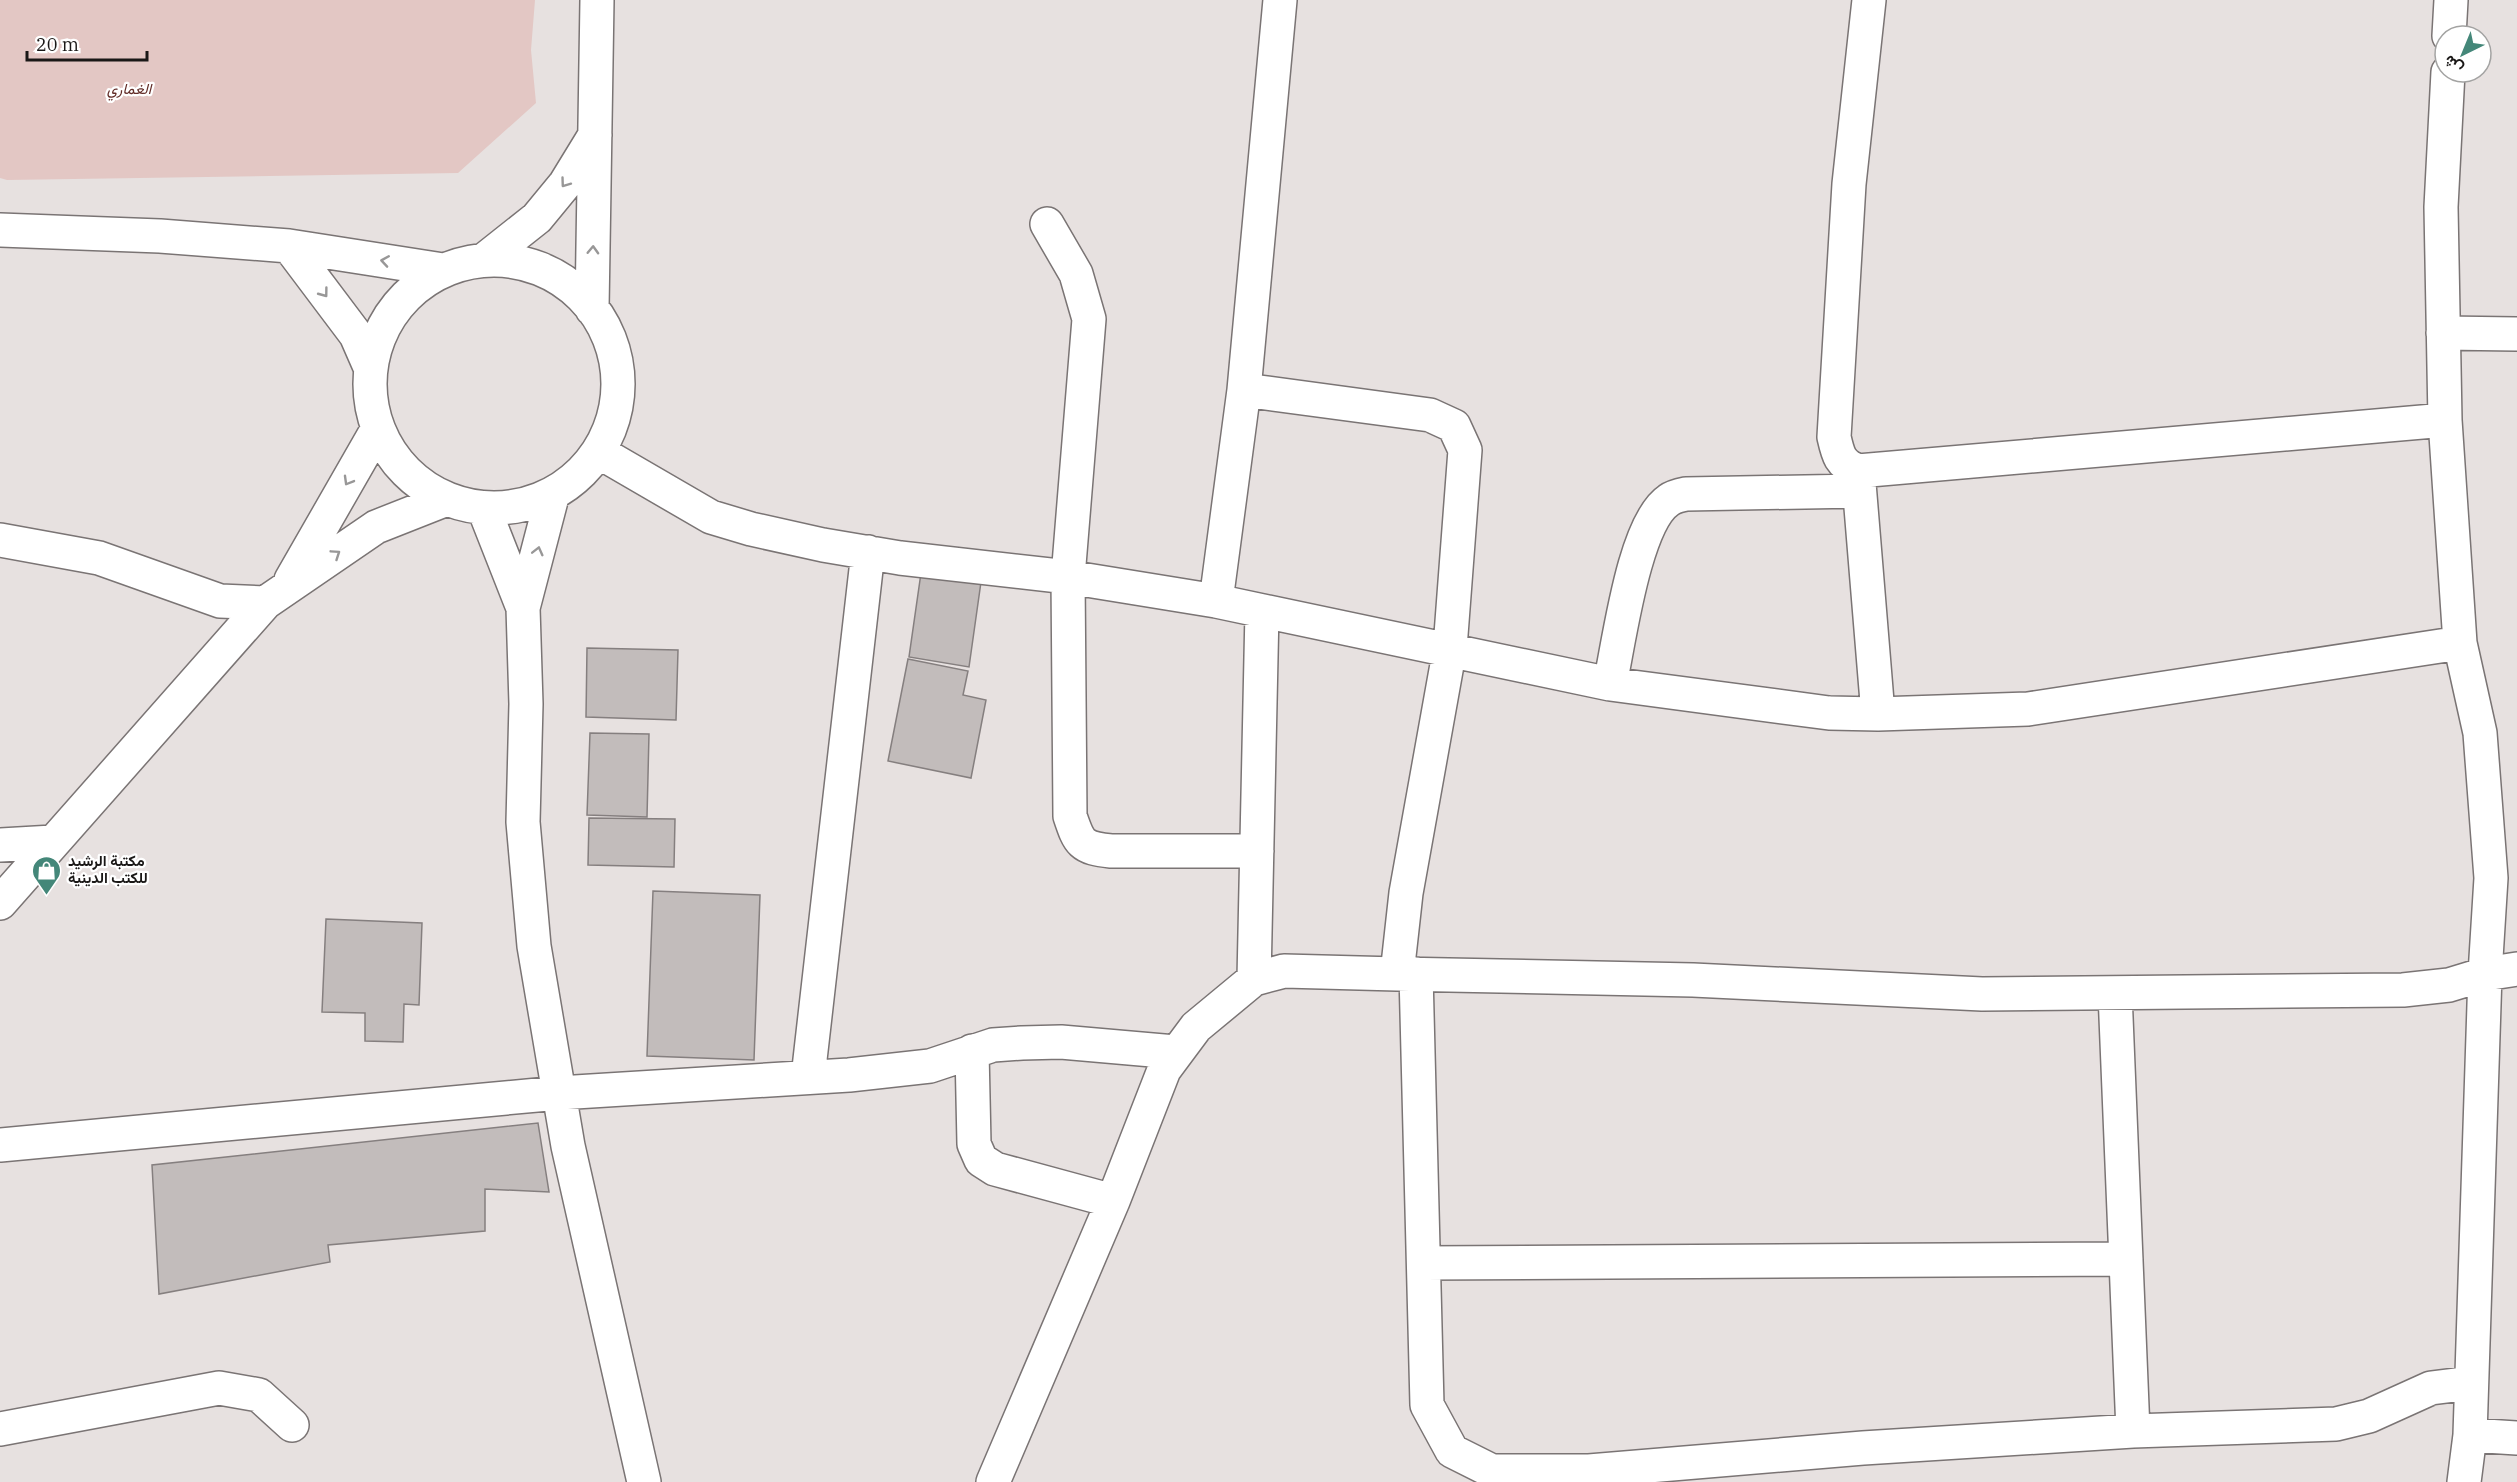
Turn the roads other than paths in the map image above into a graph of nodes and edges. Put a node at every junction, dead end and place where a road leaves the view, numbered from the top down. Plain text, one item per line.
1 (597, 0) edge
2 (1280, 0) edge
3 (1869, 0) edge
4 (2451, 0) edge
5 (2450, 24) edge
6 (2447, 84) edge
7 (596, 134) junction
8 (1047, 224) dead end
9 (0, 230) edge
10 (289, 246) junction
11 (484, 260) junction
12 (443, 270) junction
13 (592, 309) junction
14 (2443, 333) junction
15 (2517, 334) edge
16 (370, 367) junction
17 (1244, 390) junction
18 (2445, 420) junction
19 (377, 430) junction
20 (599, 452) junction
21 (1858, 481) junction
22 (553, 493) junction
23 (447, 499) junction
24 (484, 509) junction
25 (0, 540) edge
26 (868, 552) junction
27 (1068, 577) junction
28 (276, 595) junction
29 (1216, 600) junction
30 (524, 608) junction
31 (1262, 611) junction
32 (2460, 643) junction
33 (1450, 648) junction
34 (1610, 684) junction
35 (1878, 714) junction
36 (53, 842) junction
37 (0, 845) edge
38 (1257, 851) junction
39 (0, 903) edge
40 (2517, 969) edge
41 (1407, 974) junction
42 (2485, 974) junction
43 (1254, 980) junction
44 (2115, 993) junction
45 (972, 1051) junction
46 (1175, 1052) junction
47 (808, 1077) junction
48 (559, 1093) junction
49 (0, 1145) edge
50 (1113, 1201) junction
51 (2126, 1259) junction
52 (1424, 1263) junction
53 (2471, 1383) junction
54 (292, 1425) dead end
55 (0, 1429) edge
56 (2133, 1431) junction
57 (2470, 1434) junction
58 (2517, 1437) edge
59 (644, 1482) edge
60 (993, 1482) edge
61 (2464, 1482) edge

1 - 7 street
2 - 17 street
3 - 21 street
4 - 5 street
6 - 14 street
7 -> 11 street
13 -> 7 street
8 - 27 street
9 - 10 street
12 -> 10 street
10 -> 16 street
11 - 12 street
11 - 13 street
12 - 16 street
13 - 20 street
14 - 15 street
14 - 18 street
16 - 19 street
17 - 29 street
17 - 33 street
18 - 21 street
18 - 32 street
19 - 23 street
19 -> 28 street
20 - 22 street
20 - 26 street
21 - 34 street
21 - 35 street
22 - 24 street
30 -> 22 street
23 - 24 street
28 -> 23 street
24 - 30 street
25 - 28 street
26 - 27 street
26 - 47 street
27 - 29 street
27 - 38 street
28 - 36 street
29 - 31 street
30 - 48 street
31 - 33 street
31 - 38 street
32 - 35 street
32 - 42 street
33 - 34 street
33 - 41 street
34 - 35 street
36 - 37 street
36 - 39 street
38 - 43 street
40 - 42 street
41 - 43 street
41 - 44 street
41 - 52 street
42 - 44 street
42 - 53 street
43 - 46 street
44 - 51 street
45 - 46 street
45 - 47 street
45 - 50 street
46 - 50 street
47 - 48 street
48 - 49 street
48 - 59 street
50 - 60 street
51 - 52 street
51 - 56 street
52 - 56 street
53 - 56 street
53 - 57 street
54 - 55 street
57 - 58 street
57 - 61 street

